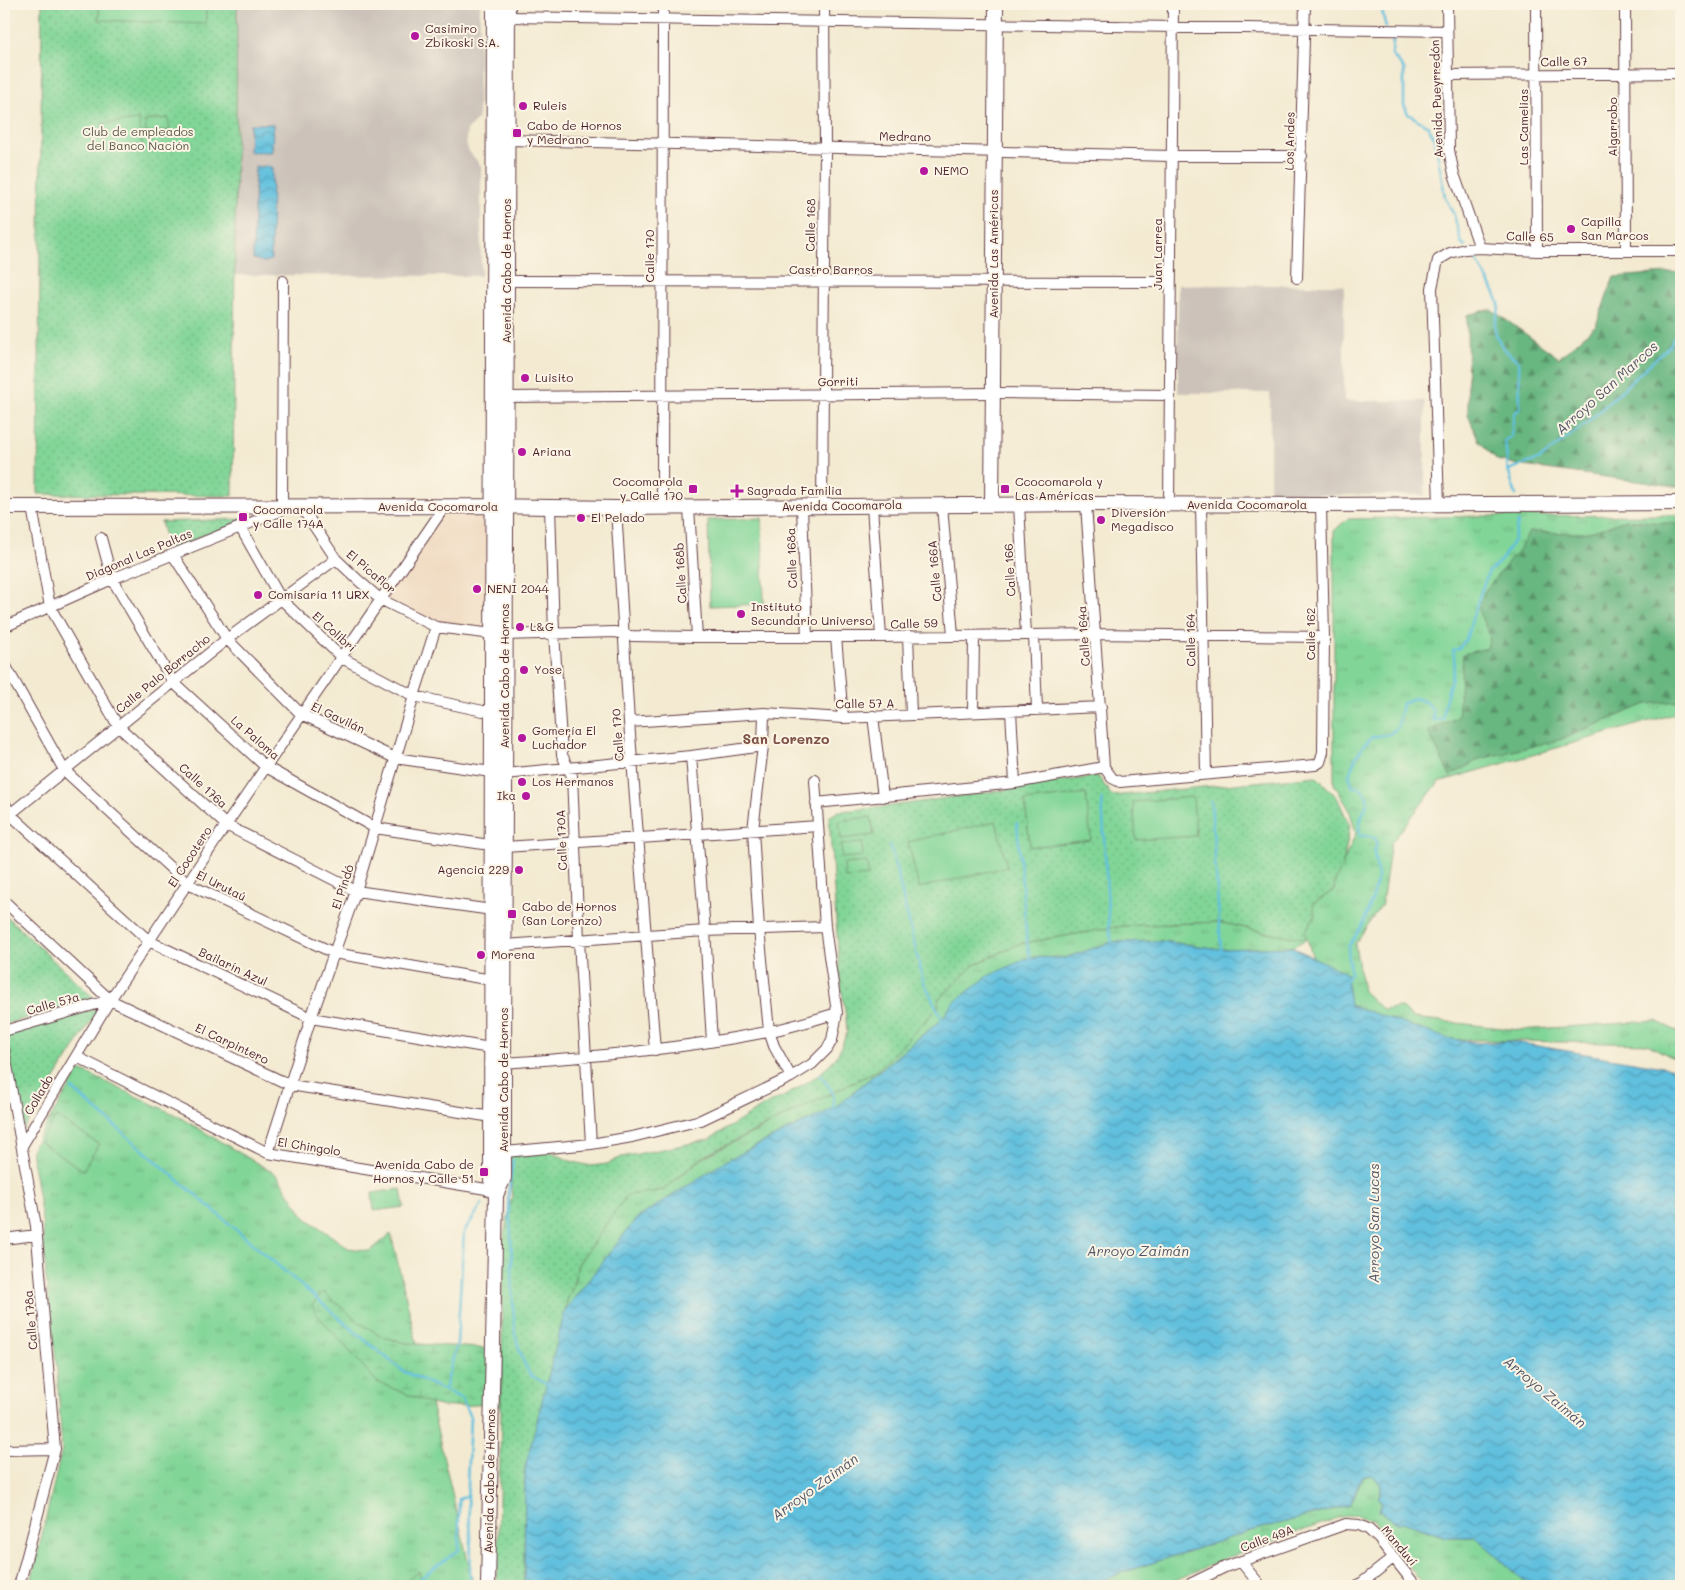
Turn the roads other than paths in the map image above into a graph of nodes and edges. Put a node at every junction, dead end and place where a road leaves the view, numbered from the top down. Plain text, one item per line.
1 (494, 4) edge
2 (663, 4) edge
3 (824, 4) edge
4 (996, 4) edge
5 (1173, 4) edge
6 (1305, 4) edge
7 (1447, 4) edge
8 (1536, 4) edge
9 (1626, 4) edge
10 (508, 10) edge
11 (663, 20) junction
12 (824, 22) junction
13 (995, 24) junction
14 (1173, 27) junction
15 (1305, 29) junction
16 (1447, 31) junction
17 (1681, 73) edge
18 (1536, 74) junction
19 (1626, 74) junction
20 (1447, 75) junction
21 (508, 140) junction
22 (663, 144) junction
23 (825, 148) junction
24 (995, 152) junction
25 (1171, 156) junction
26 (1302, 156) junction
27 (1480, 248) junction
28 (1537, 251) junction
29 (1626, 251) junction
30 (1681, 251) edge
31 (1298, 278) dead end
32 (284, 281) dead end
33 (507, 281) junction
34 (492, 282) junction
35 (994, 282) junction
36 (1170, 282) junction
37 (663, 283) junction
38 (822, 283) junction
39 (993, 393) junction
40 (822, 394) junction
41 (1170, 395) junction
42 (662, 396) junction
43 (507, 397) junction
44 (1681, 503) edge
45 (1086, 504) junction
46 (1168, 504) junction
47 (1201, 504) junction
48 (992, 505) junction
49 (1019, 505) junction
50 (1439, 505) junction
51 (282, 506) junction
52 (303, 506) junction
53 (445, 506) junction
54 (872, 506) junction
55 (942, 506) junction
56 (1321, 506) junction
57 (4, 507) edge
58 (32, 507) junction
59 (499, 507) junction
60 (802, 507) junction
61 (822, 507) junction
62 (550, 508) junction
63 (616, 508) junction
64 (662, 508) junction
65 (689, 508) junction
66 (240, 526) junction
67 (101, 538) dead end
68 (173, 555) junction
69 (336, 559) junction
70 (112, 579) junction
71 (281, 599) junction
72 (380, 599) junction
73 (50, 607) junction
74 (436, 626) junction
75 (4, 627) edge
76 (554, 633) junction
77 (499, 634) junction
78 (624, 634) junction
79 (1096, 634) junction
80 (953, 635) junction
81 (1030, 635) junction
82 (908, 636) junction
83 (974, 636) junction
84 (1204, 636) junction
85 (697, 637) junction
86 (836, 637) junction
87 (881, 637) junction
88 (1324, 637) junction
89 (807, 638) junction
90 (227, 639) junction
91 (342, 658) junction
92 (4, 663) edge
93 (173, 682) junction
94 (414, 696) junction
95 (1101, 708) junction
96 (1037, 710) junction
97 (483, 711) dead end
98 (973, 712) junction
99 (1011, 712) junction
100 (764, 713) junction
101 (301, 714) junction
102 (911, 715) junction
103 (873, 716) junction
104 (843, 718) junction
105 (629, 722) junction
106 (118, 726) junction
107 (763, 746) junction
108 (691, 756) junction
109 (395, 758) junction
110 (632, 762) junction
111 (266, 767) junction
112 (1104, 767) junction
113 (568, 768) junction
114 (64, 770) junction
115 (498, 774) junction
116 (1206, 774) junction
117 (815, 780) dead end
118 (1015, 783) junction
119 (884, 797) junction
120 (4, 802) edge
121 (816, 803) junction
122 (8, 817) edge
123 (226, 825) junction
124 (818, 826) junction
125 (375, 828) junction
126 (753, 830) junction
127 (696, 834) junction
128 (637, 838) junction
129 (575, 843) junction
130 (483, 844) dead end
131 (505, 847) junction
132 (188, 884) junction
133 (356, 891) junction
134 (4, 901) edge
135 (499, 913) junction
136 (825, 927) junction
137 (759, 929) junction
138 (705, 931) junction
139 (644, 935) junction
140 (579, 940) junction
141 (149, 941) junction
142 (505, 945) junction
143 (334, 953) junction
144 (492, 980) junction
145 (110, 1000) junction
146 (837, 1014) junction
147 (311, 1018) junction
148 (4, 1031) edge
149 (769, 1031) junction
150 (712, 1042) junction
151 (4, 1049) edge
152 (654, 1050) junction
153 (499, 1054) junction
154 (77, 1057) junction
155 (587, 1057) junction
156 (791, 1077) junction
157 (290, 1085) junction
158 (492, 1116) junction
159 (591, 1144) junction
160 (22, 1146) junction
161 (505, 1152) junction
162 (268, 1153) junction
163 (496, 1195) junction
164 (36, 1235) junction
165 (4, 1239) edge
166 (55, 1449) junction
167 (4, 1450) edge
168 (1360, 1525) joint
169 (1394, 1558) junction
170 (1241, 1562) junction
171 (19, 1586) edge
172 (488, 1586) edge
173 (1186, 1586) edge
174 (1261, 1586) edge
175 (1358, 1586) edge
176 (1416, 1586) edge

1 - 34 main road, Avenida Cabo de Hornos
2 - 11 street, Calle 170
3 - 12 street, Calle 168
4 - 13 main road, Avenida Las Américas
5 - 14 street, Juan Larrea
6 - 15 street, Los Andes
7 - 16 street, Avenida Pueyrredón
8 - 18 street, Las Camelias
9 - 19 street, Algarrobo
10 - 11 street
10 - 21 main road, Avenida Cabo de Hornos
11 - 12 street
11 - 22 street, Calle 170
12 - 13 street
12 - 23 street, Calle 168
13 - 14 street
13 - 24 main road, Avenida Las Américas
14 - 15 street
14 - 25 street, Juan Larrea
15 - 16 street
15 - 26 street, Los Andes
16 - 20 street, Avenida Pueyrredón
17 - 19 street, Calle 67
18 - 19 street, Calle 67
18 - 20 street, Calle 67
18 - 28 street, Las Camelias
19 - 29 street, Algarrobo
20 - 27 street, Avenida Pueyrredón
21 - 22 street, Medrano
21 - 33 main road, Avenida Cabo de Hornos
22 - 23 street, Medrano
22 - 37 street, Calle 170
23 - 24 street, Medrano
23 - 38 street, Calle 168
24 - 25 street, Medrano
24 - 35 main road, Avenida Las Américas
25 - 26 street, Medrano
25 - 36 street, Juan Larrea
26 - 31 street, Los Andes
27 - 28 street, Calle 65
27 - 50 street, Calle 65
28 - 29 street, Calle 65
29 - 30 street, Calle 65
32 - 51 street
33 - 34 street, Castro Barros
33 - 37 street, Castro Barros
33 - 43 main road, Avenida Cabo de Hornos
34 - 59 main road, Avenida Cabo de Hornos
35 - 36 street, Castro Barros
35 - 38 street, Castro Barros
35 - 39 main road, Avenida Las Américas
36 - 41 street, Juan Larrea
37 - 38 street, Castro Barros
37 - 42 street, Calle 170
38 - 40 street, Calle 168
39 - 40 street, Gorriti
39 - 41 street, Gorriti
39 - 48 main road, Avenida Las Américas
40 - 42 street, Gorriti
40 - 61 street, Calle 168
41 - 46 street, Juan Larrea
42 - 43 street, Gorriti
42 - 64 street, Calle 170
43 - 59 main road, Avenida Cabo de Hornos
44 - 50 main road, Avenida Cocomarola
45 - 46 main road, Avenida Cocomarola
45 - 49 main road, Avenida Cocomarola
45 - 79 street, Calle 164a
46 - 47 main road, Avenida Cocomarola
47 - 56 main road, Avenida Cocomarola
47 - 84 street, Calle 164
48 - 49 main road, Avenida Cocomarola
48 - 55 main road, Avenida Cocomarola
49 - 81 street, Calle 166
50 - 56 main road, Avenida Cocomarola
51 - 52 main road, Avenida Cocomarola
51 - 58 main road, Avenida Cocomarola
51 - 66 street, Diagonal Las Paltas
52 - 53 main road, Avenida Cocomarola
52 - 69 street, El Picaflor
53 - 59 main road, Avenida Cocomarola
53 - 72 street, El Cocotero
54 - 55 main road, Avenida Cocomarola
54 - 61 main road, Avenida Cocomarola
54 - 87 street
55 - 80 street, Calle 166A
56 - 88 street, Calle 162
57 - 58 main road, Avenida Cocomarola
58 - 73 street, Calle 176a
59 - 62 main road, Avenida Cocomarola
59 - 77 main road, Avenida Cabo de Hornos
60 - 61 main road, Avenida Cocomarola
60 - 65 main road, Avenida Cocomarola
60 - 89 street, Calle 168a
62 - 63 main road, Avenida Cocomarola
62 - 76 street, Calle 170A
63 - 64 main road, Avenida Cocomarola
63 - 78 street, Calle 170
64 - 65 main road, Avenida Cocomarola
65 - 85 street, Calle 168b
66 - 68 street, Diagonal Las Paltas
66 - 71 street, El Colibrí
67 - 70 street, La Paloma
68 - 70 street, Diagonal Las Paltas
68 - 90 street, El Gavilán
69 - 71 street, Calle Palo Borracho
69 - 72 street, El Picaflor
70 - 73 street, Diagonal Las Paltas
70 - 93 street, La Paloma
71 - 90 street, Calle Palo Borracho
71 - 91 street, El Colibrí
72 - 74 street, El Picaflor
72 - 91 street, El Cocotero
73 - 75 street, Diagonal Las Paltas
73 - 106 street, Calle 176a
74 - 77 street, El Picaflor
74 - 94 street, El Pindó
76 - 77 street, Calle 59
76 - 78 street, Calle 59
76 - 113 street, Calle 170A
77 - 115 main road, Avenida Cabo de Hornos
78 - 85 street, Calle 59
78 - 105 street, Calle 170
79 - 81 street, Calle 59
79 - 84 street, Calle 59
79 - 95 street, Calle 164a
80 - 82 street, Calle 59
80 - 83 street, Calle 59
81 - 83 street, Calle 59
81 - 96 street, Calle 166
82 - 87 street, Calle 59
82 - 102 street
83 - 98 street
84 - 88 street, Calle 59
84 - 116 street, Calle 164
85 - 89 street, Calle 59
86 - 87 street, Calle 59
86 - 89 street, Calle 59
86 - 104 street
88 - 116 street, Calle 162
90 - 93 street, Calle Palo Borracho
90 - 101 street, El Gavilán
91 - 94 street, El Colibrí
91 - 101 street, El Cocotero
92 - 114 street, El Urutaú
93 - 106 street, Calle Palo Borracho
93 - 111 street, La Paloma
94 - 97 street, El Colibrí
94 - 109 street, El Pindó
95 - 96 street, Calle 57 A
95 - 112 street, Calle 164a
96 - 99 street, Calle 57 A
98 - 99 street, Calle 57 A
98 - 102 street, Calle 57 A
99 - 118 street
100 - 104 street, Calle 57 A
100 - 105 street, Calle 57 A
100 - 107 street
101 - 109 street, El Gavilán
101 - 111 street, El Cocotero
102 - 103 street, Calle 57 A
103 - 104 street, Calle 57 A
103 - 119 street
105 - 110 street, Calle 170
106 - 114 street, Calle Palo Borracho
106 - 123 street, Calle 176a
107 - 108 street, El Gavilán
107 - 126 street
108 - 110 street, El Gavilán
108 - 127 street
109 - 115 street, El Gavilán
109 - 125 street, El Pindó
110 - 113 street, El Gavilán
110 - 128 street, Calle 170
111 - 123 street, El Cocotero
111 - 125 street, La Paloma
112 - 116 street
112 - 118 street
113 - 115 street, El Gavilán
113 - 129 street, Calle 170A
114 - 122 street, Calle Palo Borracho
114 - 132 street, El Urutaú
115 - 131 main road, Avenida Cabo de Hornos
115 - 135 main road, Avenida Cabo de Hornos
117 - 121 street
118 - 119 street
119 - 121 street
120 - 122 street, Bailarín Azul
121 - 124 street
122 - 141 street, Bailarín Azul
123 - 132 street, El Cocotero
123 - 133 street, Calle 176a
124 - 126 street
124 - 136 street
125 - 130 street, La Paloma
125 - 133 street, El Pindó
126 - 127 street
126 - 137 street
127 - 128 street
127 - 138 street
128 - 129 street
128 - 139 street, Calle 170
129 - 131 street
129 - 140 street, Calle 170A
131 - 135 main road, Avenida Cabo de Hornos
132 - 141 street, El Cocotero
132 - 143 street, El Urutaú
133 - 135 street, Calle 176a
133 - 143 street, El Pindó
134 - 145 street, El Carpintero
135 - 142 main road, Avenida Cabo de Hornos
135 - 144 main road, Avenida Cabo de Hornos
136 - 137 street
136 - 146 street
137 - 138 street
137 - 149 street
138 - 139 street
138 - 150 street
139 - 140 street
139 - 152 street, Calle 170
140 - 142 street
140 - 155 street, Calle 170A
141 - 145 street, El Cocotero
141 - 147 street, Bailarín Azul
142 - 153 main road, Avenida Cabo de Hornos
143 - 144 street, El Urutaú
143 - 147 street, El Pindó
144 - 153 main road, Avenida Cabo de Hornos
145 - 148 street, Calle 57a
145 - 154 street, El Cocotero
145 - 157 street, El Carpintero
146 - 149 street, Bailarín Azul
146 - 156 street
147 - 153 street, Bailarín Azul
147 - 157 street, El Pindó
149 - 150 street, Bailarín Azul
149 - 156 street
150 - 152 street, Bailarín Azul
151 - 160 street, Calle 178a
152 - 155 street, Bailarín Azul
153 - 155 street, Bailarín Azul
153 - 158 main road, Avenida Cabo de Hornos
153 - 161 main road, Avenida Cabo de Hornos
154 - 160 street, Collado
154 - 162 street, El Chingolo
155 - 159 street, Calle 170A
156 - 159 street
157 - 158 street, El Carpintero
157 - 162 street, El Pindó
158 - 163 main road, Avenida Cabo de Hornos
159 - 161 street
160 - 164 street, Calle 178a
161 - 163 main road, Avenida Cabo de Hornos
162 - 163 street, El Chingolo
163 - 172 main road, Avenida Cabo de Hornos
164 - 165 street
164 - 166 street, Calle 178a
166 - 167 street
166 - 171 street, Calle 178a
168 - 169 street, Manduví
168 - 170 street, Calle 49A
169 - 175 street
169 - 176 street, Manduví
170 - 173 street, Calle 49A
170 - 174 street

